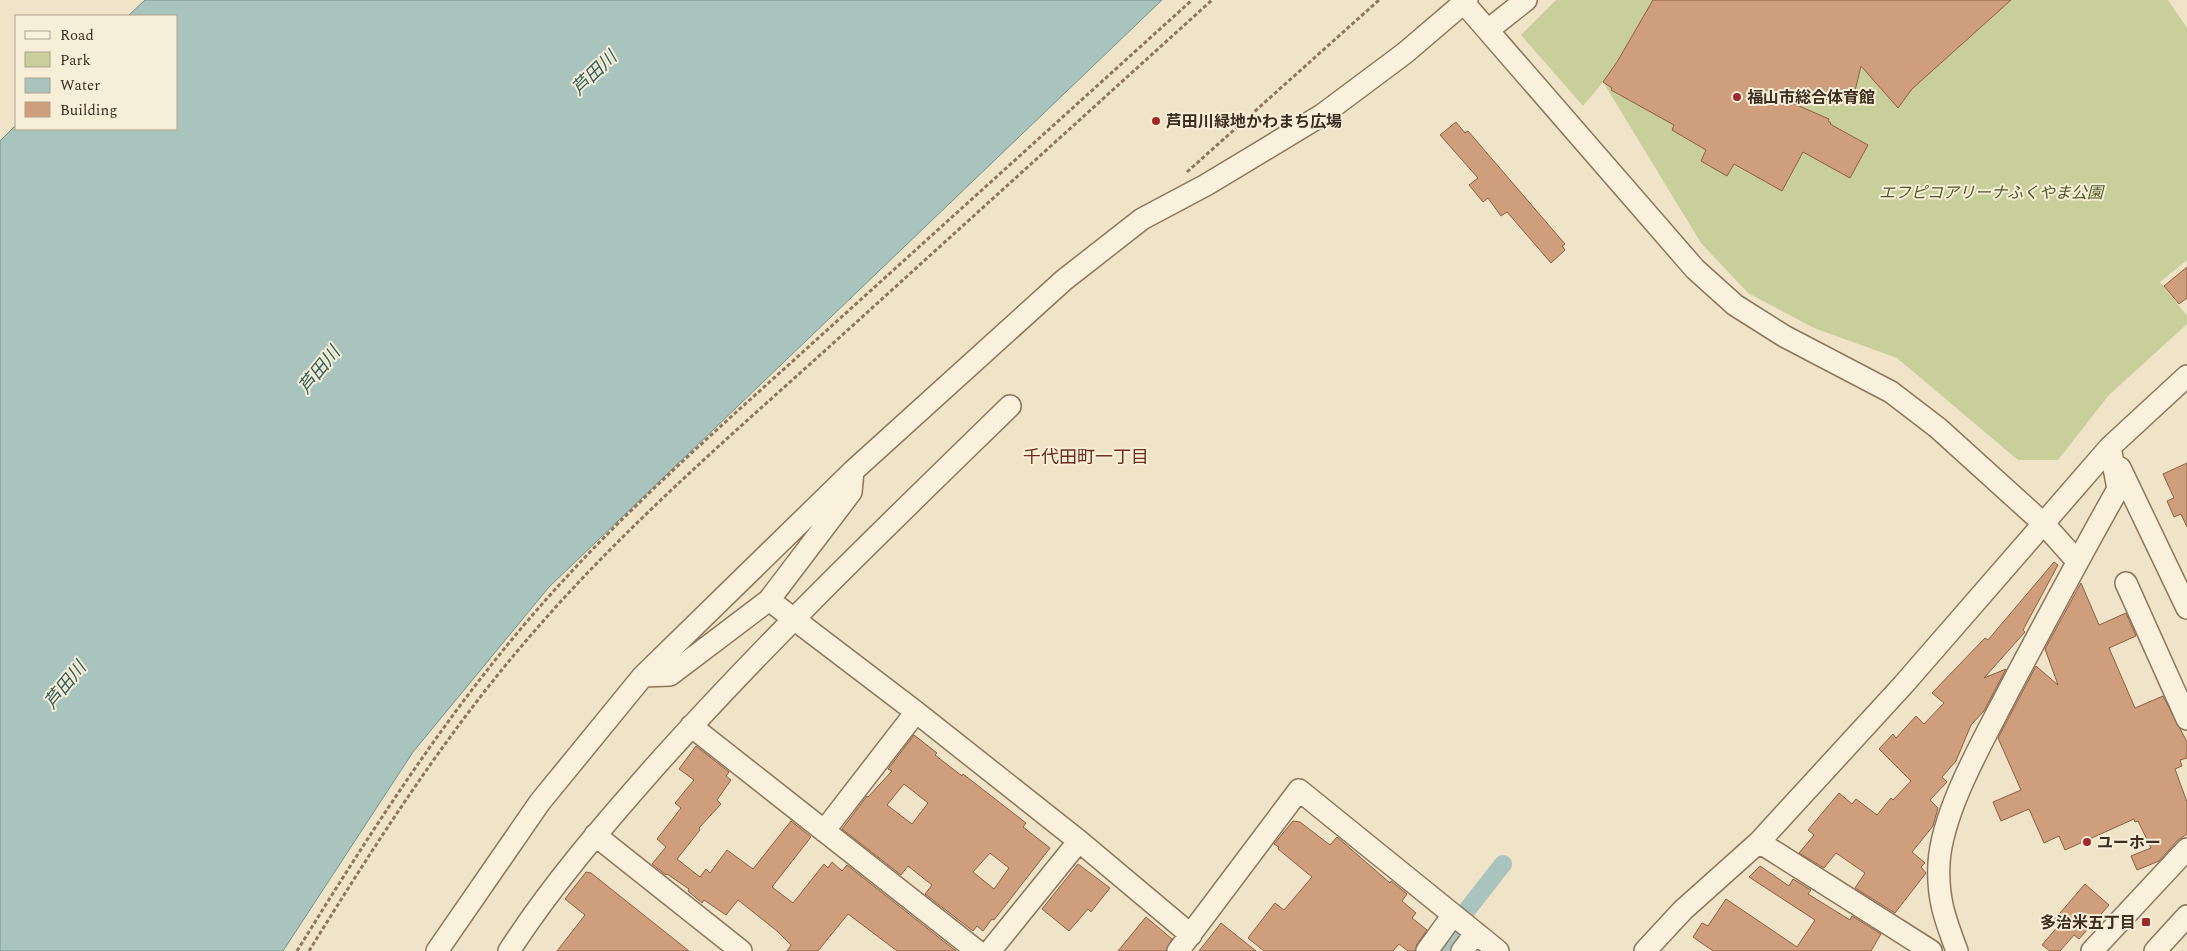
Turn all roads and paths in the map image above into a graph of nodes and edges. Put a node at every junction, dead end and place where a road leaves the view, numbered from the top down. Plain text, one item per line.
1 (1192, 0) edge
2 (1212, 0) edge
3 (1379, 0) edge
4 (1526, 0) edge
5 (1466, 1) edge
6 (1488, 30) junction
7 (1182, 178) dead end
8 (2187, 376) edge
9 (1010, 406) dead end
10 (2110, 448) junction
11 (853, 471) junction
12 (2044, 524) junction
13 (2077, 561) junction
14 (2126, 583) dead end
15 (769, 600) junction
16 (2187, 608) edge
17 (792, 620) junction
18 (644, 676) junction
19 (916, 712) junction
20 (2187, 719) edge
21 (691, 726) junction
22 (824, 832) junction
23 (595, 836) junction
24 (1079, 841) junction
25 (1758, 842) junction
26 (2187, 849) edge
27 (1453, 915) junction
28 (2187, 916) edge
29 (1476, 933) junction
30 (1184, 943) edge
31 (512, 950) edge
32 (297, 951) edge
33 (309, 951) edge
34 (437, 951) edge
35 (740, 951) edge
36 (977, 951) edge
37 (990, 951) edge
38 (1426, 951) edge
39 (1462, 951) edge
40 (1498, 951) edge
41 (1645, 951) edge
42 (1931, 951) edge
43 (1957, 951) edge
44 (2092, 951) edge
45 (2155, 951) edge

1 - 32 path
2 - 33 path
3 - 7 path
4 - 6 street
5 - 6 street
5 - 11 street
6 - 12 street
8 - 10 street
9 - 17 street
10 - 12 street
10 - 13 street
10 - 16 street
11 - 15 street
11 - 18 street
12 - 13 street
12 - 25 street
13 - 43 street
14 - 20 street
15 - 17 street
15 - 18 street
17 - 19 street
17 - 21 street
18 - 34 street
19 - 22 street
19 - 24 street
21 - 22 street
21 - 23 street
22 - 36 street
23 - 31 street
23 - 35 street
24 - 30 street
24 - 37 street
25 - 41 street
25 - 42 street
26 - 44 street
27 - 29 street
27 - 30 street
27 - 38 street
28 - 45 street
29 - 39 street
29 - 40 street

